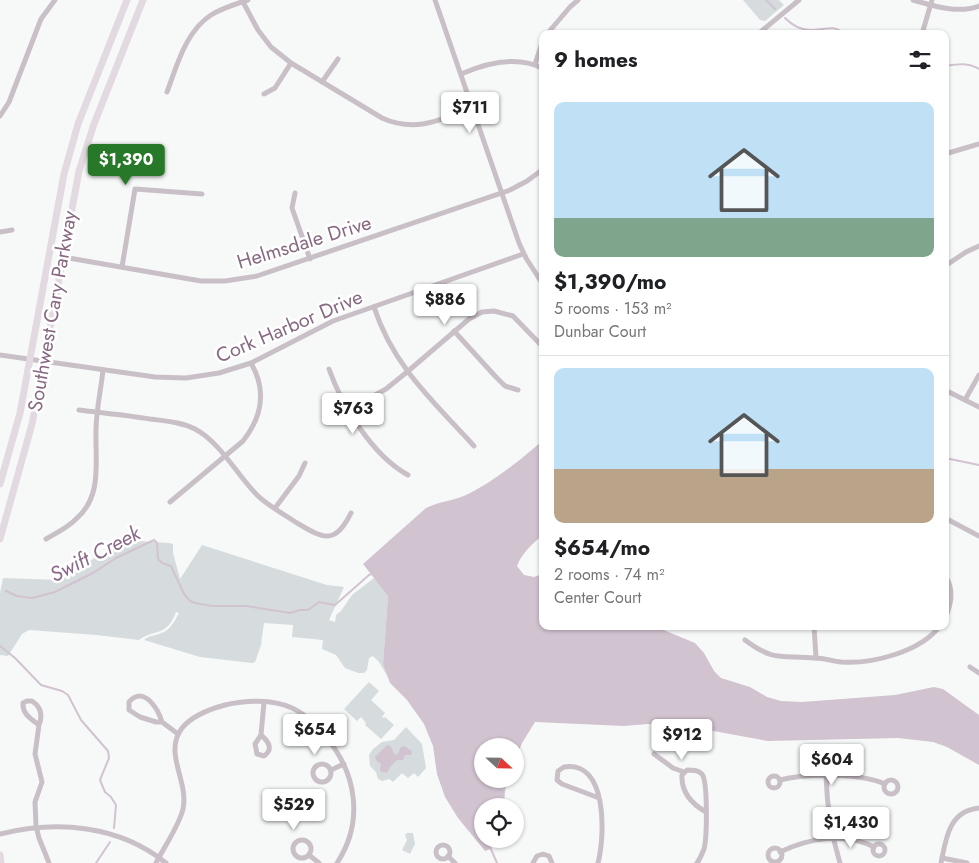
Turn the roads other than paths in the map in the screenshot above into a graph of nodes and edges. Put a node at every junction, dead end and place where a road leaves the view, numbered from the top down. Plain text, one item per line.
1 (55, 0) edge
2 (127, 0) edge
3 (143, 0) edge
4 (435, 0) edge
5 (578, 0) edge
6 (799, 0) edge
7 (913, 0) edge
8 (244, 1) edge
9 (931, 2) edge
10 (979, 6) edge
11 (550, 30) edge
12 (763, 30) edge
13 (923, 30) edge
14 (539, 52) edge
15 (338, 59) dead end
16 (291, 63) junction
17 (535, 64) junction
18 (539, 66) edge
19 (461, 74) junction
20 (322, 82) junction
21 (167, 92) dead end
22 (264, 94) dead end
23 (472, 108) junction
24 (0, 116) edge
25 (979, 144) edge
26 (949, 153) edge
27 (539, 172) edge
28 (502, 192) junction
29 (295, 193) dead end
30 (202, 194) dead end
31 (12, 230) dead end
32 (0, 232) edge
33 (979, 246) edge
34 (523, 254) junction
35 (63, 257) junction
36 (310, 259) junction
37 (949, 264) edge
38 (122, 267) junction
39 (539, 278) edge
40 (374, 307) junction
41 (454, 331) junction
42 (539, 343) edge
43 (0, 355) edge
44 (31, 359) junction
45 (44, 361) junction
46 (251, 363) junction
47 (329, 369) dead end
48 (103, 370) junction
49 (407, 372) junction
50 (979, 375) edge
51 (518, 390) dead end
52 (949, 392) edge
53 (965, 400) junction
54 (979, 407) edge
55 (79, 410) dead end
56 (349, 410) junction
57 (96, 412) junction
58 (474, 446) dead end
59 (224, 457) junction
60 (305, 463) dead end
61 (408, 475) dead end
62 (0, 484) edge
63 (170, 502) dead end
64 (274, 508) junction
65 (351, 513) dead end
66 (949, 520) edge
67 (979, 536) edge
68 (0, 539) edge
69 (46, 539) dead end
70 (949, 581) edge
71 (949, 606) edge
72 (814, 630) edge
73 (937, 630) edge
74 (745, 640) dead end
75 (816, 658) junction
76 (970, 667) dead end
77 (979, 673) edge
78 (264, 702) junction
79 (162, 722) junction
80 (39, 725) junction
81 (178, 734) junction
82 (261, 735) dead end
83 (654, 754) dead end
84 (344, 764) junction
85 (331, 770) dead end
86 (684, 772) junction
87 (826, 776) junction
88 (780, 780) dead end
89 (885, 784) dead end
90 (599, 798) junction
91 (979, 808) edge
92 (706, 812) junction
93 (36, 826) junction
94 (0, 834) edge
95 (832, 838) junction
96 (874, 847) dead end
97 (780, 852) dead end
98 (0, 855) edge
99 (309, 856) dead end
100 (448, 856) dead end
101 (157, 860) edge
102 (942, 861) edge
103 (1, 863) edge
104 (49, 863) edge
105 (166, 863) edge
106 (319, 863) edge
107 (337, 863) edge
108 (455, 863) edge
109 (534, 863) edge
110 (552, 863) edge
111 (598, 863) edge
112 (697, 863) edge
113 (840, 863) edge
114 (967, 863) edge

1 - 24 street
2 - 44 main road, Southwest Cary Parkway
3 - 35 main road, Southwest Cary Parkway
4 - 19 street
5 - 11 street
6 - 12 street
7 - 9 street
8 - 16 street
8 - 21 street
9 - 10 street
9 - 13 street
14 - 17 street
15 - 20 street
16 - 20 street
16 - 22 street
17 - 18 street
17 - 19 street
19 - 23 street
20 - 23 street
23 - 28 street
25 - 26 street
27 - 28 street, Helmsdale Drive
28 - 34 street
28 - 36 street, Helmsdale Drive
29 - 36 street
30 - 38 street
31 - 32 street
33 - 37 street
34 - 39 street
34 - 40 street, Cork Harbor Drive
35 - 38 street, Helmsdale Drive
35 - 45 main road, Southwest Cary Parkway
36 - 38 street, Helmsdale Drive
40 - 46 street, Cork Harbor Drive
40 - 49 street
41 - 42 street
41 - 49 street
41 - 51 street
43 - 44 street, Cork Harbor Drive
44 - 45 street, Cork Harbor Drive
44 - 62 main road, Southwest Cary Parkway
45 - 48 street, Cork Harbor Drive
45 - 68 main road, Southwest Cary Parkway
46 - 48 street, Cork Harbor Drive
46 - 59 street
47 - 56 street
48 - 57 street
49 - 56 street
49 - 58 street
50 - 53 street
52 - 53 street
53 - 54 street
55 - 57 street
56 - 61 street
57 - 59 street
57 - 69 street
59 - 63 street
59 - 64 street
60 - 64 street
64 - 65 street
66 - 67 street
70 - 71 street
72 - 75 street
73 - 75 street
74 - 75 street
76 - 77 street
78 - 81 street
78 - 82 street
78 - 84 street
79 - 79 street
79 - 81 street
80 - 80 street
80 - 93 street
81 - 101 street
83 - 86 street
84 - 85 street
84 - 107 street
86 - 92 street
86 - 92 street
87 - 88 street
87 - 89 street
87 - 95 street
90 - 90 street
90 - 111 street
91 - 102 street
92 - 112 street
93 - 94 street
93 - 101 street
93 - 104 street
95 - 96 street
95 - 97 street
95 - 113 street
98 - 103 main road
99 - 106 street
100 - 108 street
101 - 105 street
102 - 114 street
109 - 110 street

